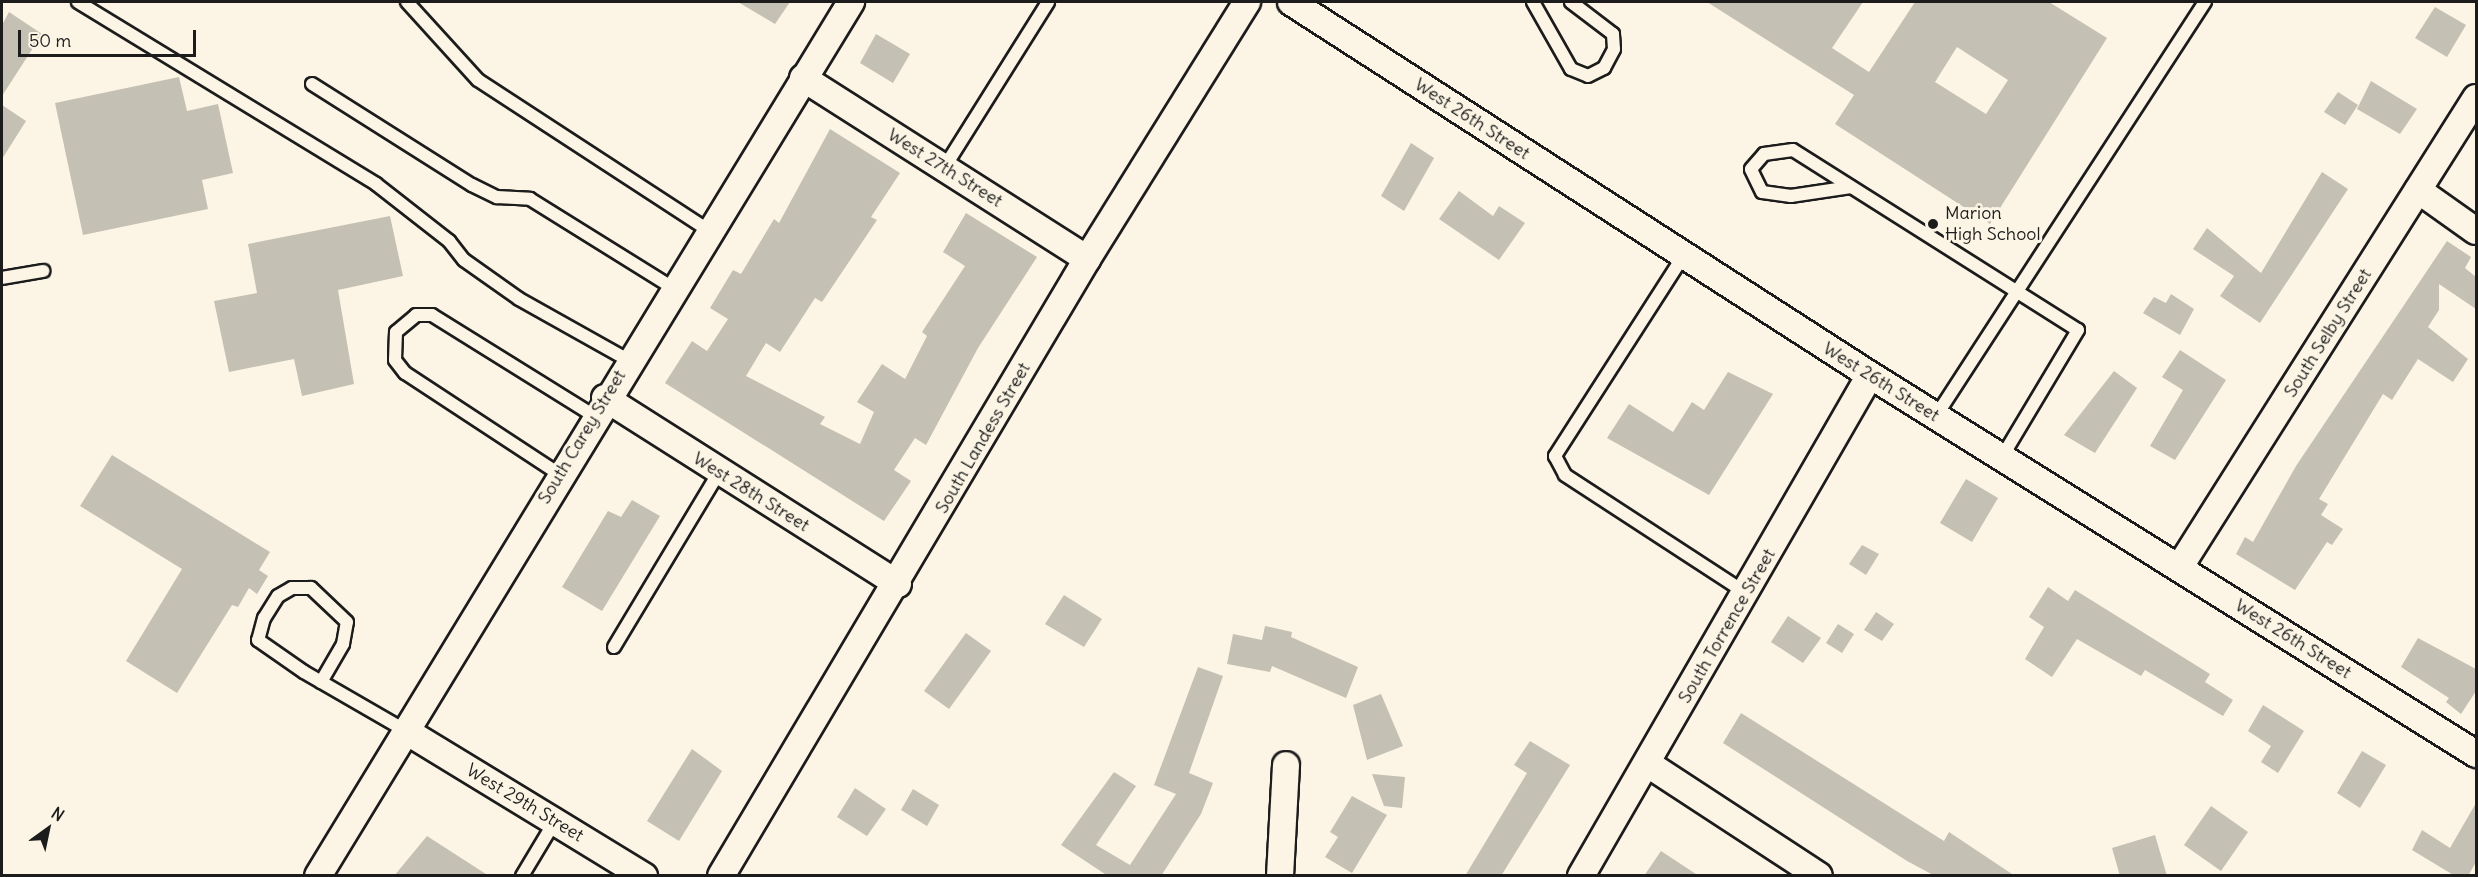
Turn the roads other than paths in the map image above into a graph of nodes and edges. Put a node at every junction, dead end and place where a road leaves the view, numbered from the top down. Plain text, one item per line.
1 (78, 2) edge
2 (407, 2) edge
3 (850, 2) edge
4 (1048, 2) edge
5 (1247, 2) edge
6 (1291, 2) edge
7 (1533, 2) edge
8 (1571, 2) edge
9 (2205, 2) edge
10 (802, 78) junction
11 (312, 84) dead end
12 (2476, 98) edge
13 (944, 168) junction
14 (1851, 187) junction
15 (2418, 190) junction
16 (708, 230) junction
17 (2476, 231) edge
18 (1684, 255) junction
19 (1087, 259) junction
20 (43, 271) dead end
21 (2, 278) edge
22 (673, 288) junction
23 (2016, 292) junction
24 (628, 360) junction
25 (1870, 375) junction
26 (599, 407) junction
27 (1936, 416) junction
28 (2002, 457) junction
29 (719, 472) junction
30 (559, 474) junction
31 (2180, 568) junction
32 (898, 584) junction
33 (1746, 593) junction
34 (614, 647) dead end
35 (321, 682) junction
36 (406, 731) junction
37 (2476, 753) edge
38 (1648, 764) junction
39 (1286, 765) dead end
40 (555, 821) junction
41 (318, 876) edge
42 (522, 876) edge
43 (644, 876) edge
44 (721, 876) edge
45 (1280, 876) edge
46 (1581, 876) edge
47 (1820, 876) edge

1 - 24 lane
2 - 16 lane
3 - 10 street, South Carey Street
4 - 13 lane
5 - 19 street, South Landess Street
6 - 18 street, West 26th Street
7 - 8 lane
9 - 23 lane
10 - 13 street, West 27th Street
10 - 16 street, South Carey Street
11 - 22 lane
12 - 15 street, South Selby Street
13 - 19 street, West 27th Street
14 - 14 lane
14 - 23 lane
15 - 17 street
15 - 31 street, South Selby Street
16 - 22 street, South Carey Street
18 - 25 street, West 26th Street
18 - 33 lane
19 - 32 street, South Landess Street
20 - 21 lane
22 - 24 street, South Carey Street
23 - 27 lane
23 - 28 lane
24 - 26 street, South Carey Street
25 - 27 street, West 26th Street
25 - 33 street, South Torrence Street
26 - 29 street, West 28th Street
26 - 30 street, South Carey Street
26 - 30 lane
27 - 28 street, West 26th Street
28 - 31 street, West 26th Street
29 - 32 street, West 28th Street
29 - 34 lane
30 - 36 street, South Carey Street
31 - 37 street, West 26th Street
32 - 44 street, South Landess Street
33 - 38 street, South Torrence Street
35 - 35 lane
35 - 36 lane
36 - 40 street, West 29th Street
36 - 41 street, South Carey Street
38 - 46 street, South Torrence Street
38 - 47 street
39 - 45 street
40 - 42 lane
40 - 43 street, West 29th Street

